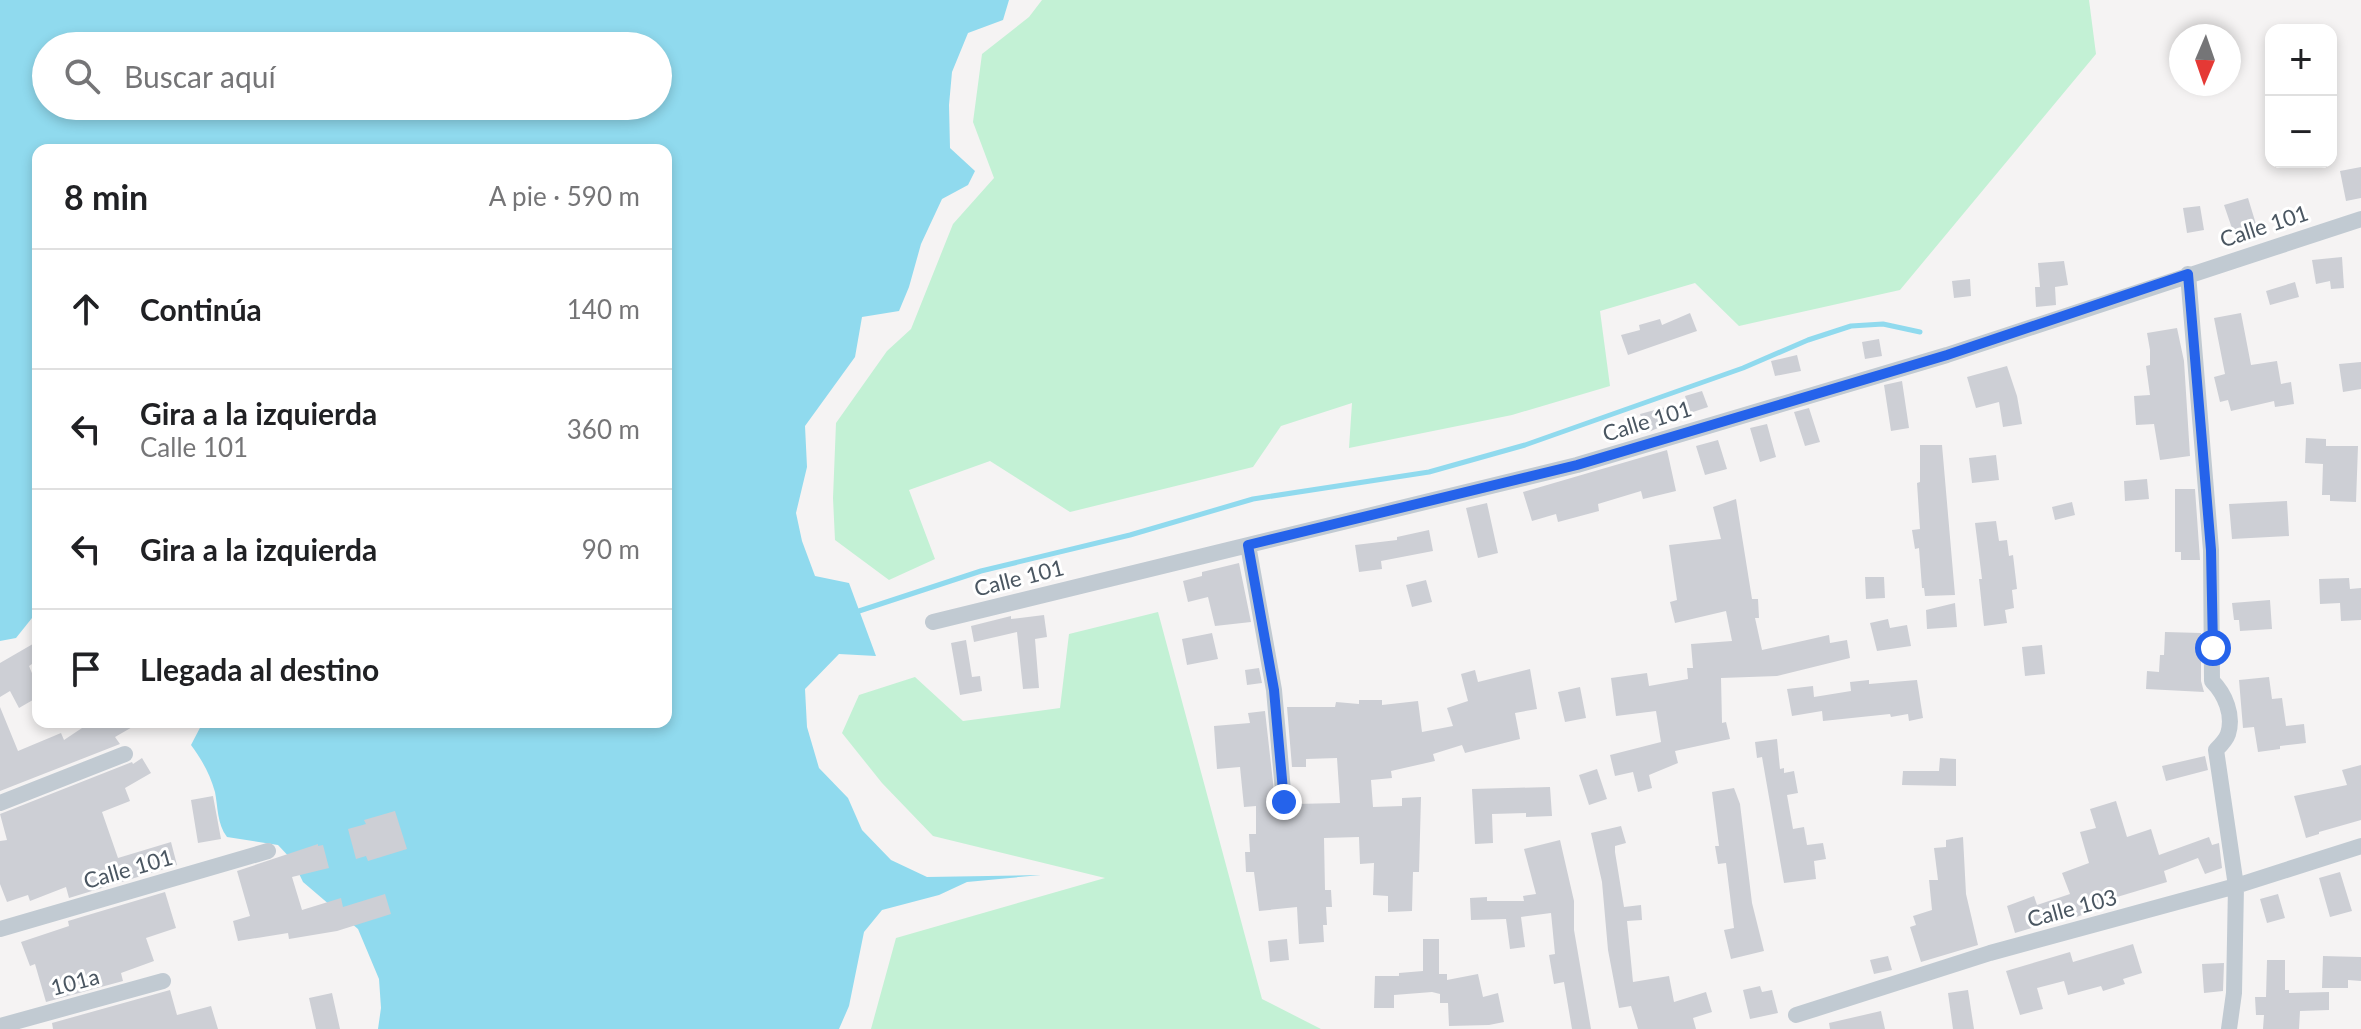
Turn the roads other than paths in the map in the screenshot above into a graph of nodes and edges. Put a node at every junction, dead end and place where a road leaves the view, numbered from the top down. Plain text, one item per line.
1 (2361, 219) edge
2 (2188, 274) junction
3 (1248, 545) junction
4 (933, 622) dead end
5 (125, 754) dead end
6 (1284, 802) dead end
7 (0, 803) edge
8 (2361, 846) edge
9 (268, 851) dead end
10 (2236, 886) junction
11 (0, 929) edge
12 (163, 981) dead end
13 (1796, 1015) dead end
14 (0, 1026) edge
15 (2229, 1029) edge

1 - 2 street, Calle 101
2 - 3 street, Calle 101
2 - 10 street
3 - 4 street, Calle 101
3 - 6 street
5 - 7 street
8 - 10 street, Calle 103
9 - 11 street, Calle 101
10 - 13 street, Calle 103
10 - 15 street
12 - 14 street, 101a

